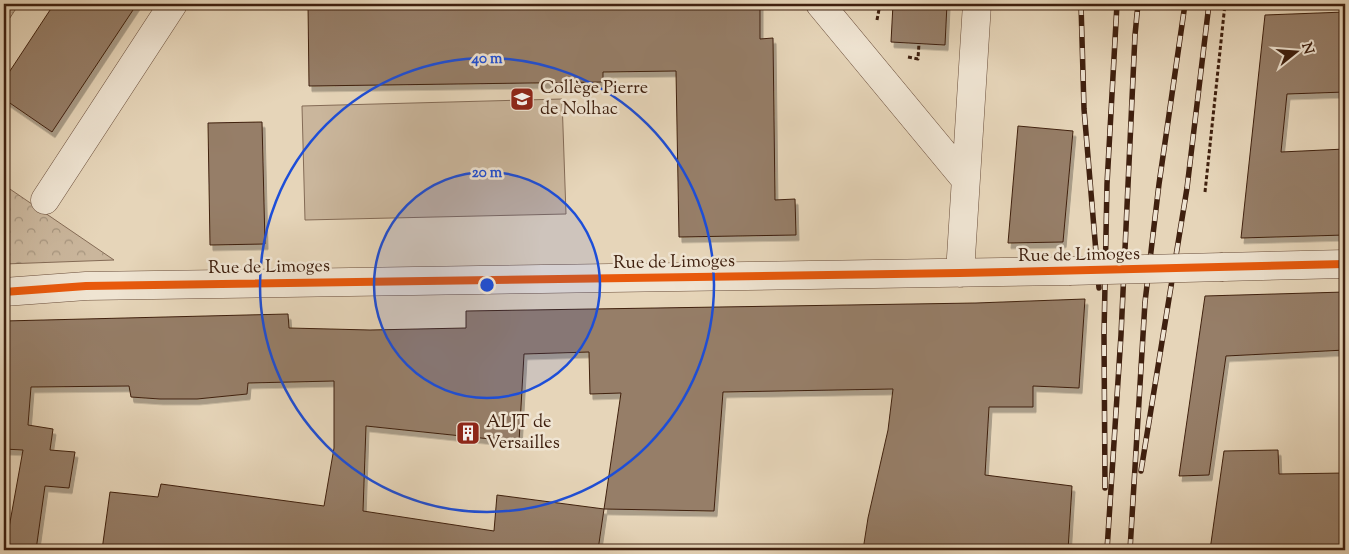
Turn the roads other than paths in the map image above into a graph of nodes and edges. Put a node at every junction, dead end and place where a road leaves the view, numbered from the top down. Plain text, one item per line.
1 (173, 4) edge
2 (820, 4) edge
3 (977, 4) edge
4 (965, 179) junction
5 (45, 200) dead end
6 (1345, 264) edge
7 (960, 273) junction
8 (4, 292) edge

1 - 5 street
2 - 4 street
3 - 4 street
4 - 7 street
6 - 7 street, Rue de Limoges, bridge
7 - 8 street, Rue de Limoges

